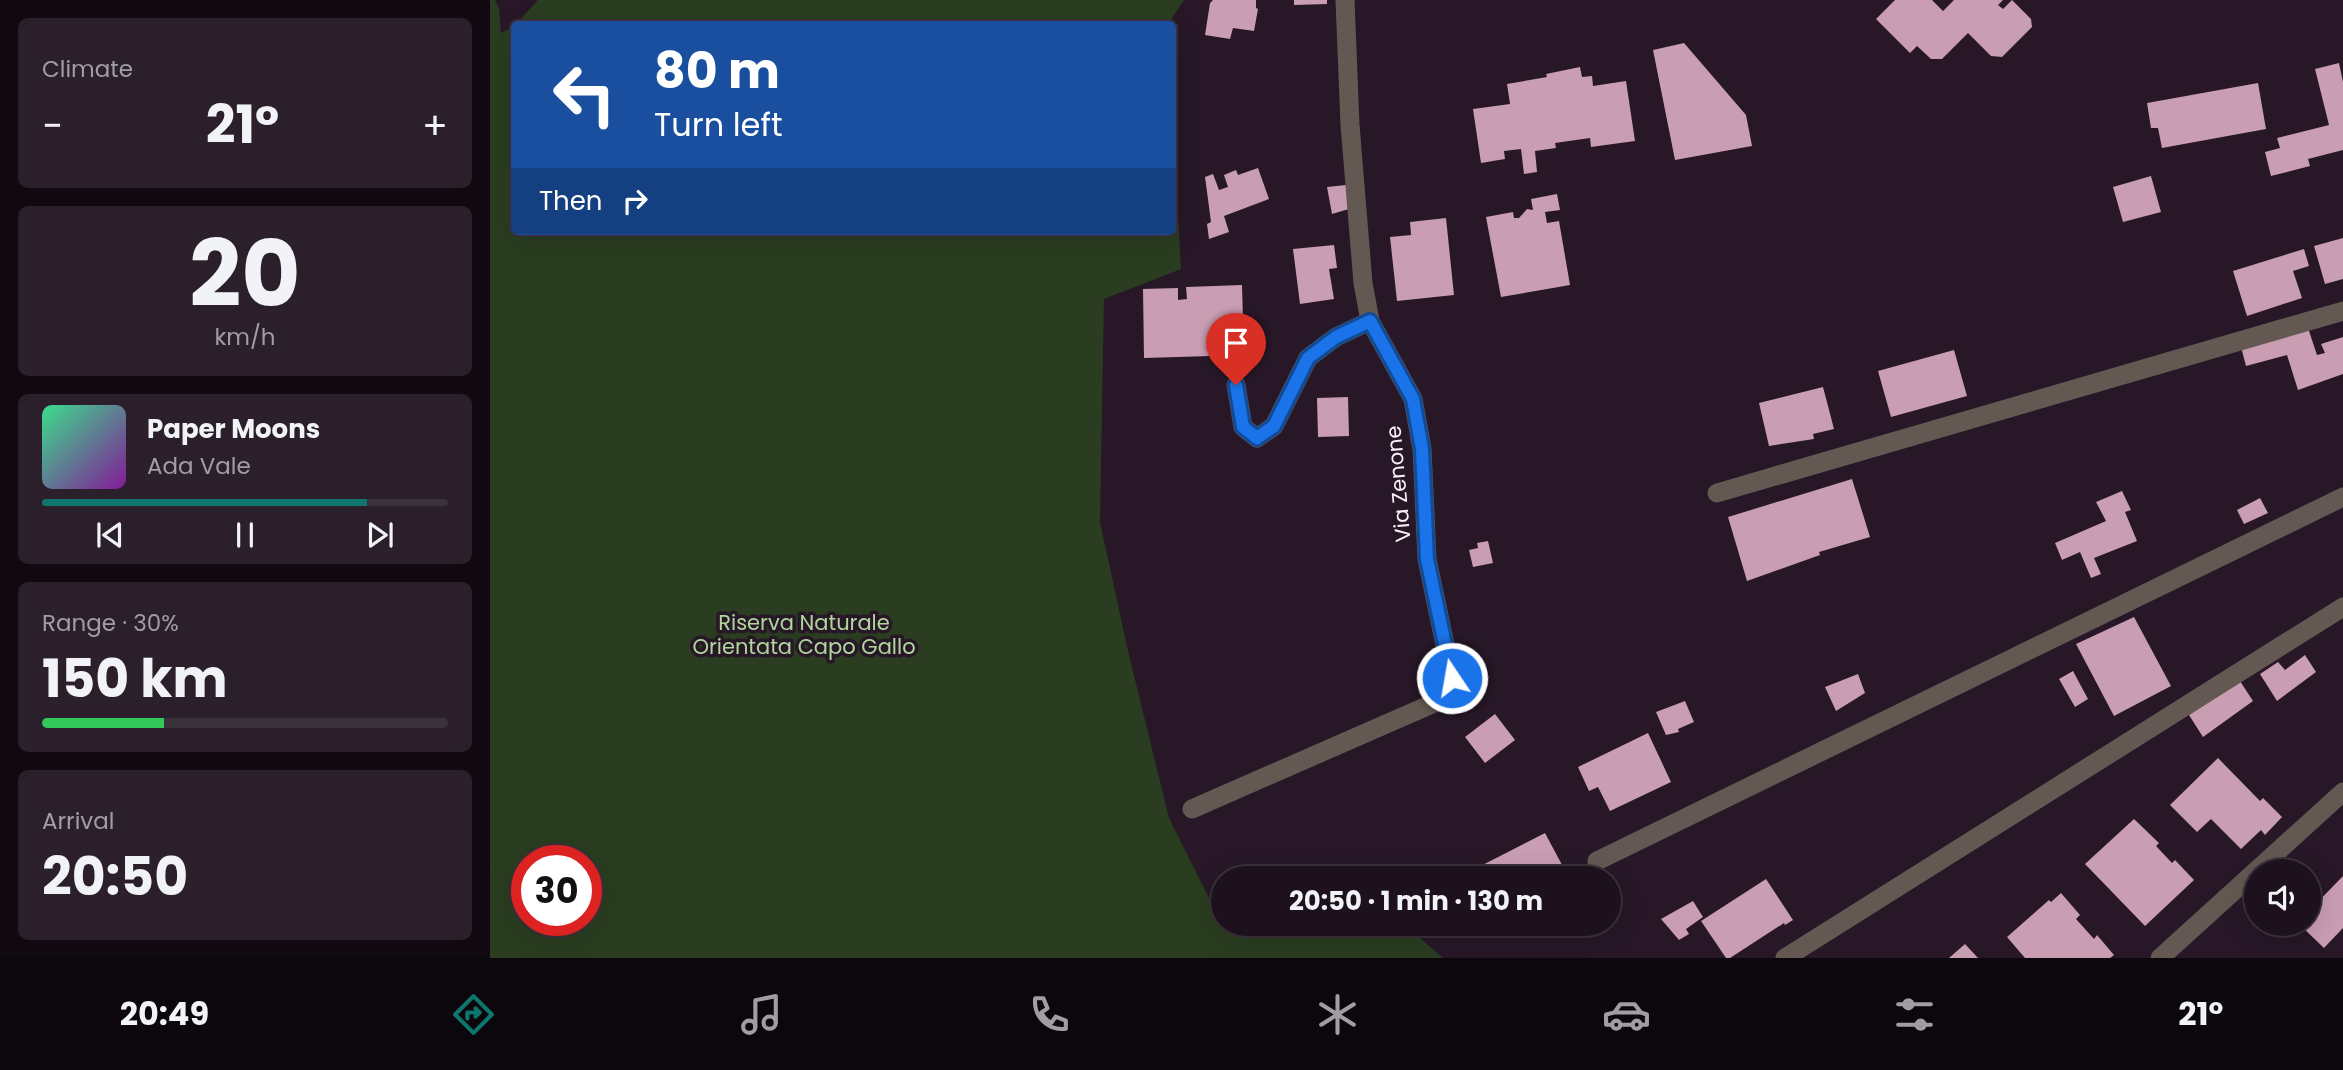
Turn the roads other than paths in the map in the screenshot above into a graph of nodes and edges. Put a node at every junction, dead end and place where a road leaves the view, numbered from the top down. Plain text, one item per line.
1 (1345, 0) edge
2 (2343, 311) edge
3 (1370, 321) junction
4 (1236, 385) dead end
5 (1717, 493) dead end
6 (2343, 497) edge
7 (2343, 607) edge
8 (2343, 792) edge
9 (1192, 809) dead end
10 (1597, 862) dead end
11 (1785, 958) edge
12 (2160, 958) edge

1 - 3 street, Via Zenone
2 - 5 street
3 - 4 street
3 - 9 street, Via Zenone
6 - 10 street
7 - 11 street
8 - 12 street

